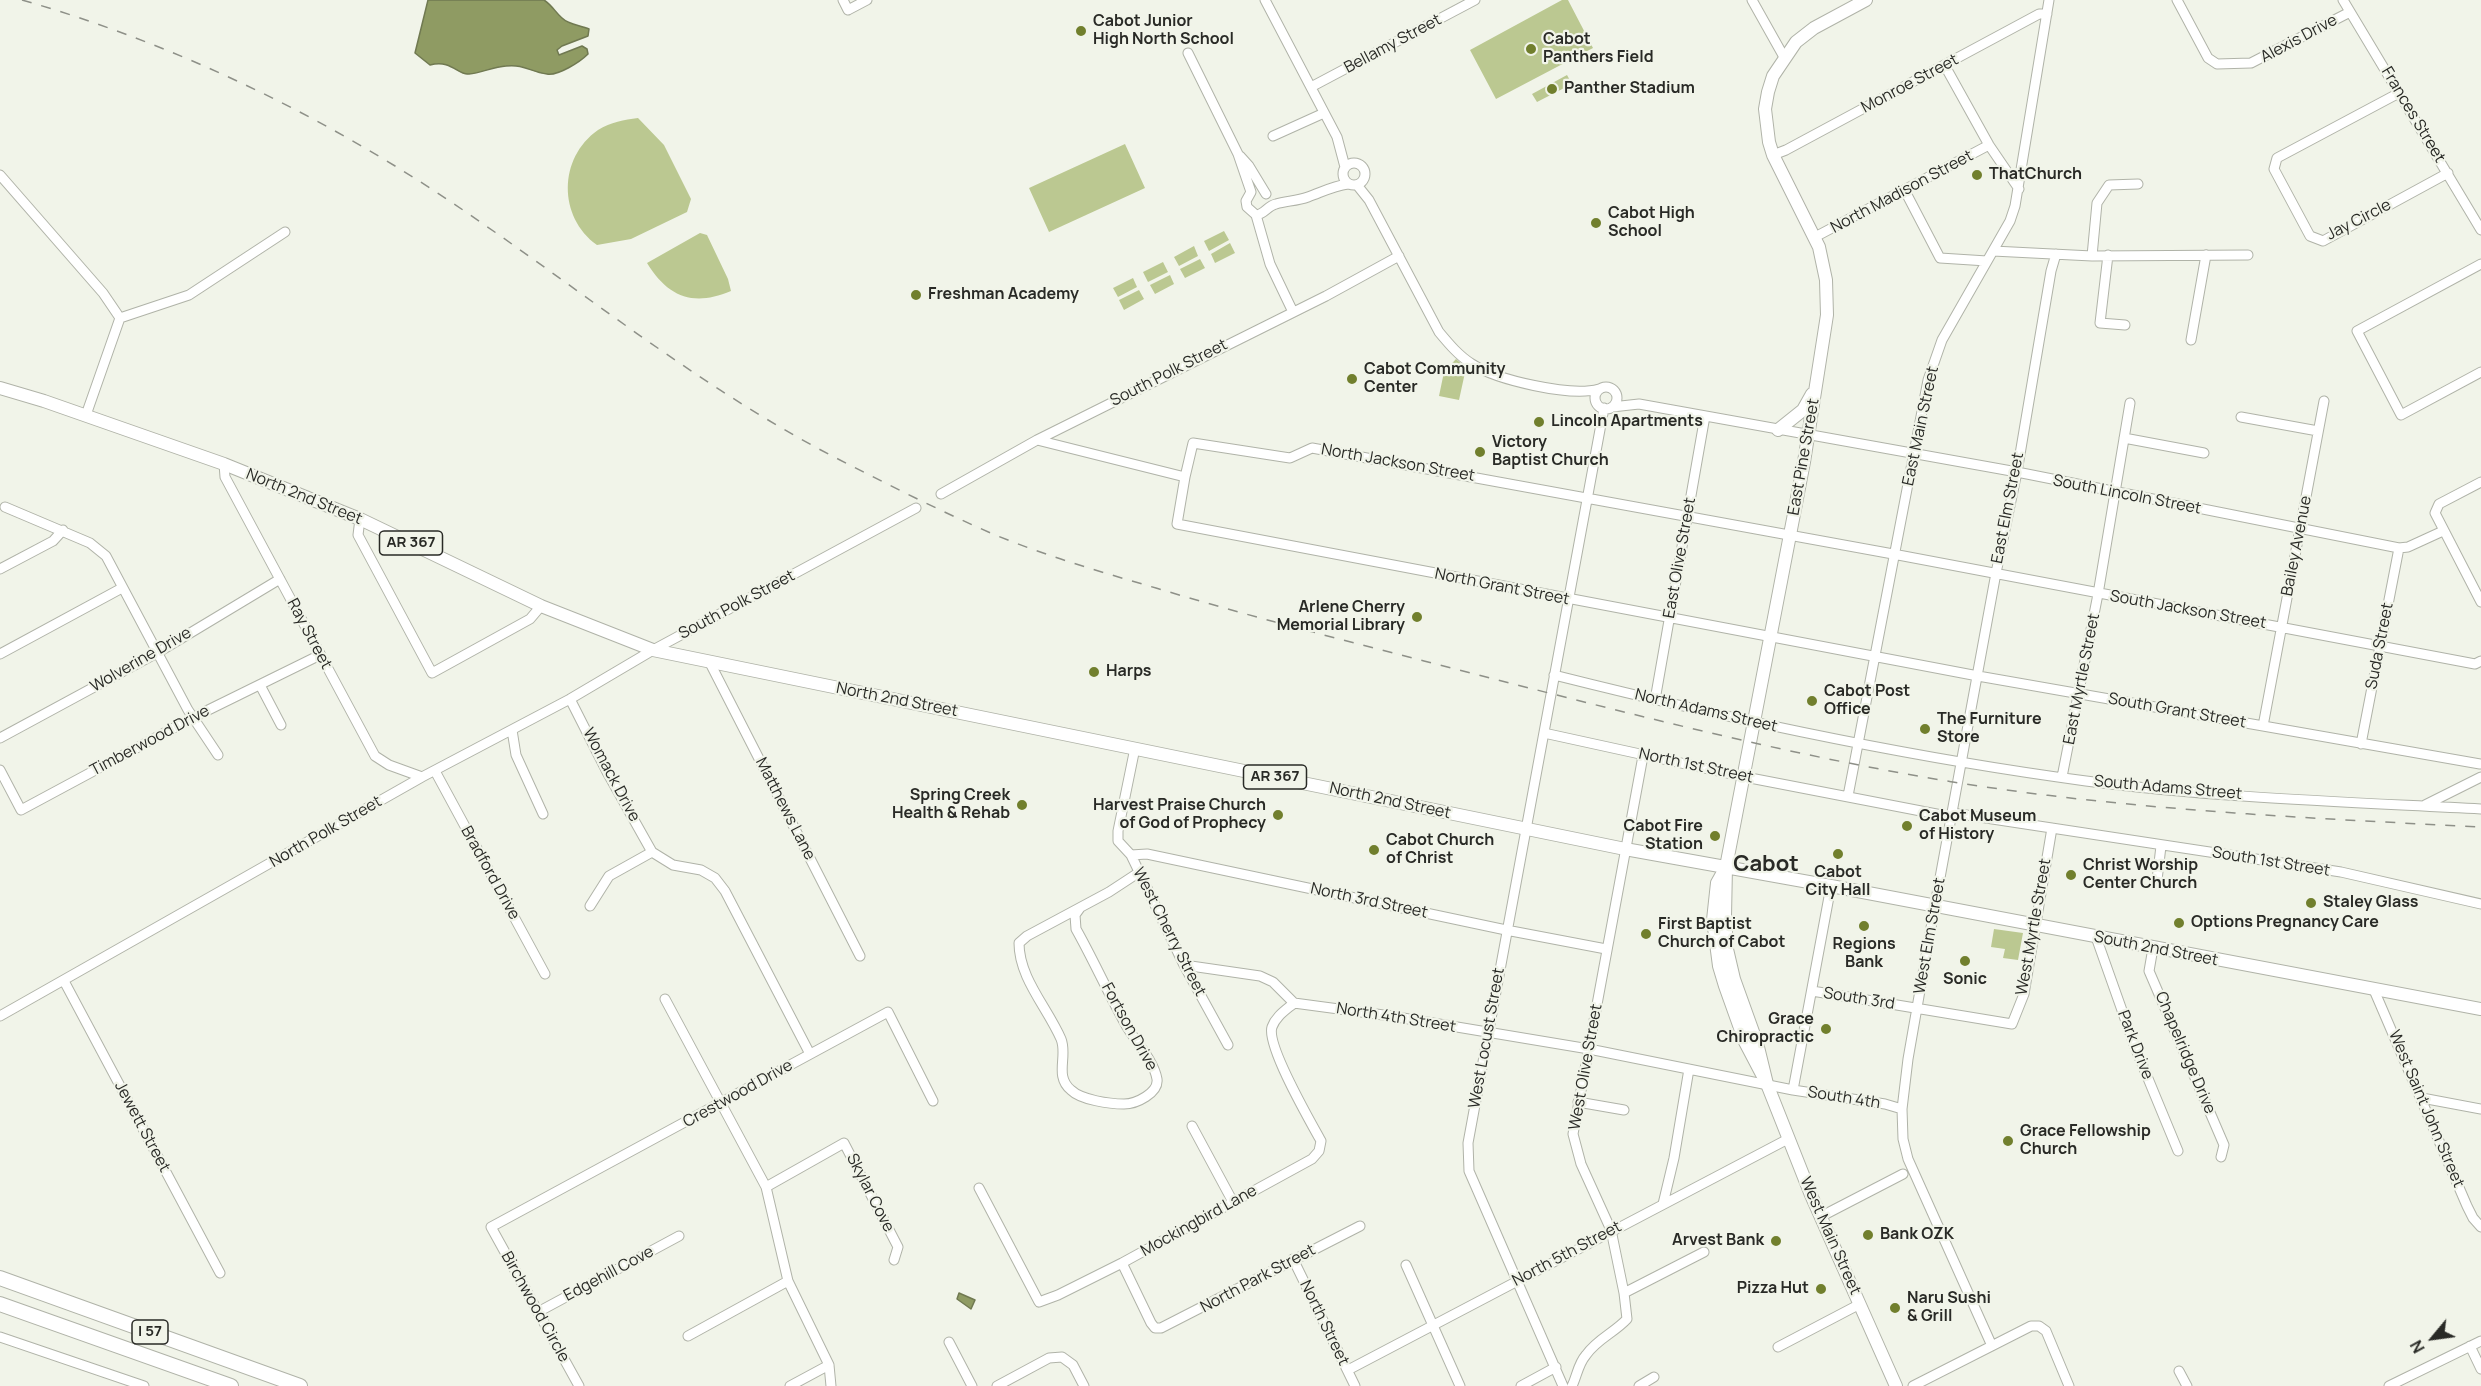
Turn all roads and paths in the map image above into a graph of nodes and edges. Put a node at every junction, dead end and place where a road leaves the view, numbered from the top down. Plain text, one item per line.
1 (843, 0) edge
2 (867, 0) edge
3 (1265, 0) edge
4 (1475, 0) edge
5 (1752, 0) edge
6 (1866, 0) edge
7 (2049, 0) edge
8 (2177, 0) edge
9 (2343, 0) edge
10 (2350, 12) junction
11 (2047, 14) junction
12 (1188, 53) dead end
13 (1784, 57) junction
14 (1945, 66) junction
15 (1311, 87) junction
16 (2399, 93) junction
17 (1324, 113) junction
18 (1273, 136) dead end
19 (1989, 145) junction
20 (1238, 154) junction
21 (1773, 155) junction
22 (1346, 168) junction
23 (2448, 173) junction
24 (0, 175) edge
25 (1355, 184) junction
26 (2138, 184) dead end
27 (1329, 187) junction
28 (2019, 189) junction
29 (1905, 191) junction
30 (1251, 192) junction
31 (1266, 195) junction
32 (1285, 201) junction
33 (1263, 212) junction
34 (2481, 230) edge
35 (285, 232) dead end
36 (1815, 237) junction
37 (1993, 251) junction
38 (2056, 254) junction
39 (2108, 255) junction
40 (2206, 255) junction
41 (2248, 255) dead end
42 (1399, 256) junction
43 (2092, 256) junction
44 (1987, 261) junction
45 (2481, 264) edge
46 (1293, 312) junction
47 (120, 318) junction
48 (2125, 325) dead end
49 (2191, 340) dead end
50 (2481, 372) edge
51 (1816, 385) junction
52 (0, 388) edge
53 (1599, 389) junction
54 (1573, 391) junction
55 (1615, 392) junction
56 (2324, 401) dead end
57 (2130, 403) dead end
58 (1639, 404) junction
59 (1604, 406) junction
60 (86, 415) junction
61 (1705, 416) junction
62 (2241, 417) dead end
63 (1778, 430) junction
64 (2318, 431) junction
65 (1808, 435) junction
66 (2124, 438) junction
67 (1037, 440) junction
68 (1914, 453) junction
69 (2204, 453) dead end
70 (224, 464) junction
71 (2017, 472) junction
72 (1185, 477) junction
73 (2481, 482) edge
74 (2116, 492) junction
75 (941, 494) dead end
76 (1588, 499) junction
77 (5, 507) dead end
78 (916, 508) dead end
79 (1688, 517) junction
80 (360, 519) junction
81 (63, 530) junction
82 (2300, 530) junction
83 (2443, 531) junction
84 (1790, 536) junction
85 (2399, 548) junction
86 (1893, 554) junction
87 (0, 569) edge
88 (1996, 573) junction
89 (279, 579) junction
90 (122, 588) junction
91 (2098, 594) junction
92 (2480, 598) edge
93 (1567, 599) junction
94 (541, 606) junction
95 (1670, 616) junction
96 (2281, 626) junction
97 (1770, 635) junction
98 (2380, 646) junction
99 (653, 650) junction
100 (157, 653) junction
101 (0, 654) edge
102 (320, 655) junction
103 (1874, 656) junction
104 (2481, 661) edge
105 (710, 663) junction
106 (1554, 675) junction
107 (1978, 676) junction
108 (260, 685) junction
109 (2079, 694) junction
110 (570, 699) junction
111 (1655, 700) junction
112 (194, 717) junction
113 (1755, 723) junction
114 (281, 725) dead end
115 (2262, 726) junction
116 (512, 730) junction
117 (1544, 733) junction
118 (0, 738) edge
119 (1858, 743) junction
120 (2361, 744) junction
121 (1136, 748) junction
122 (218, 755) dead end
123 (1643, 756) junction
124 (1962, 763) junction
125 (2480, 764) edge
126 (0, 770) edge
127 (435, 771) junction
128 (422, 777) junction
129 (1745, 777) junction
130 (2062, 777) junction
131 (2481, 777) edge
132 (1848, 796) junction
133 (2422, 806) junction
134 (2481, 809) edge
135 (543, 814) dead end
136 (1952, 815) junction
137 (2052, 828) junction
138 (1526, 829) junction
139 (2161, 846) junction
140 (1625, 849) junction
141 (652, 852) junction
142 (1131, 855) junction
143 (1726, 867) junction
144 (1138, 873) junction
145 (2157, 880) dead end
146 (1831, 886) junction
147 (2481, 904) edge
148 (1935, 905) junction
149 (590, 906) dead end
150 (1080, 908) junction
151 (1056, 920) junction
152 (2035, 926) junction
153 (1076, 929) junction
154 (1506, 930) junction
155 (2096, 938) junction
156 (2153, 948) junction
157 (1606, 949) junction
158 (860, 956) dead end
159 (1184, 964) junction
160 (545, 974) dead end
161 (64, 981) junction
162 (2374, 990) junction
163 (1812, 991) junction
164 (665, 999) dead end
165 (1294, 1003) junction
166 (1917, 1008) junction
167 (2481, 1009) edge
168 (0, 1016) edge
169 (2012, 1024) joint
170 (1489, 1032) junction
171 (1228, 1045) dead end
172 (1588, 1049) junction
173 (810, 1054) junction
174 (1689, 1068) junction
175 (1767, 1084) junction
176 (1793, 1090) junction
177 (2422, 1098) junction
178 (933, 1101) dead end
179 (1578, 1102) junction
180 (721, 1103) junction
181 (1898, 1108) junction
182 (2481, 1109) edge
183 (1624, 1110) dead end
184 (1192, 1126) dead end
185 (1788, 1139) junction
186 (2178, 1151) dead end
187 (2222, 1158) dead end
188 (1903, 1174) dead end
189 (766, 1187) junction
190 (979, 1188) dead end
191 (1233, 1202) junction
192 (1663, 1204) junction
193 (1820, 1217) junction
194 (1360, 1226) dead end
195 (491, 1227) joint
196 (2481, 1227) edge
197 (1611, 1230) junction
198 (679, 1236) dead end
199 (1704, 1252) dead end
200 (1293, 1259) junction
201 (894, 1260) dead end
202 (1122, 1263) junction
203 (1406, 1265) dead end
204 (220, 1273) dead end
205 (0, 1278) edge
206 (1517, 1280) junction
207 (788, 1281) junction
208 (1624, 1293) junction
209 (0, 1304) edge
210 (1860, 1304) junction
211 (538, 1312) junction
212 (1432, 1325) junction
213 (688, 1336) dead end
214 (0, 1337) edge
215 (2481, 1341) edge
216 (949, 1342) dead end
217 (1992, 1346) junction
218 (2470, 1346) junction
219 (1778, 1347) dead end
220 (830, 1365) junction
221 (1556, 1367) junction
222 (2481, 1369) edge
223 (1347, 1370) junction
224 (2179, 1371) dead end
225 (1654, 1377) dead end
226 (144, 1386) edge
227 (231, 1386) edge
228 (300, 1386) edge
229 (579, 1386) edge
230 (790, 1386) edge
231 (831, 1386) edge
232 (972, 1386) edge
233 (998, 1386) edge
234 (1084, 1386) edge
235 (1355, 1386) edge
236 (1460, 1386) edge
237 (1521, 1386) edge
238 (1563, 1386) edge
239 (1572, 1386) edge
240 (1639, 1386) edge
241 (1896, 1386) edge
242 (1912, 1386) edge
243 (2069, 1386) edge
244 (2187, 1386) edge
245 (2389, 1386) edge

1 - 2 street
3 - 15 street
4 - 15 street, Bellamy Street
5 - 13 street
6 - 13 main road, East Pine Street
7 - 11 street, East Main Street
8 - 10 street, Alexis Drive
9 - 10 street, Frances Street
10 - 16 street, Frances Street
11 - 14 street, Monroe Street
11 - 28 street, East Main Street
12 - 20 street
13 - 21 main road, East Pine Street
14 - 19 street
14 - 21 street, Monroe Street
15 - 17 street
16 - 23 street, Frances Street
16 - 23 street, Jay Circle
17 - 18 street
17 - 22 street
19 - 28 street
19 - 29 street, North Madison Street
20 - 30 street
20 - 31 street
21 - 36 main road, East Pine Street
22 - 25 street
22 - 25 street
22 - 27 street
23 - 34 street, Frances Street
24 - 47 street
25 - 27 street
25 - 42 street
26 - 43 street
27 - 32 street
28 - 37 street, East Main Street
29 - 36 street, North Madison Street
29 - 44 street
30 - 31 street
30 - 33 street
31 - 32 street
31 - 33 street
32 - 33 street
33 - 46 street
35 - 47 street
36 - 51 main road, East Pine Street
37 - 38 street
37 - 44 street, East Main Street
38 - 43 street
38 - 71 street, East Elm Street
39 - 40 street
39 - 43 street
39 - 48 street
40 - 41 street
40 - 49 street
42 - 46 street, South Polk Street
42 - 54 street
44 - 68 street, East Main Street
45 - 50 street
46 - 67 street, South Polk Street
47 - 60 street
51 - 63 main road
51 - 65 main road, East Pine Street
52 - 60 main road, North 2nd Street / AR 367
53 - 54 street
53 - 55 street
53 - 59 street
54 - 59 street
55 - 58 street
55 - 59 street
56 - 64 street, Bailey Avenue
57 - 66 street, East Myrtle Street
58 - 59 street
58 - 61 street, South Lincoln Street
59 - 76 street, West Locust Street
60 - 70 main road, North 2nd Street / AR 367
61 - 63 street, South Lincoln Street
61 - 79 street, East Olive Street
62 - 64 street
63 - 65 street, South Lincoln Street
64 - 82 street, Bailey Avenue
65 - 68 street, South Lincoln Street
65 - 84 main road, East Pine Street
66 - 69 street
66 - 74 street, East Myrtle Street
67 - 72 street
67 - 75 street, South Polk Street
68 - 71 street, South Lincoln Street
68 - 86 street, East Main Street
70 - 80 main road, North 2nd Street / AR 367
70 - 89 street, Ray Street
71 - 74 street, South Lincoln Street
71 - 88 street, East Elm Street
72 - 76 street, North Jackson Street
72 - 93 street, North Grant Street
73 - 83 street
74 - 82 street, South Lincoln Street
74 - 91 street, East Myrtle Street
76 - 79 street, North Jackson Street
76 - 93 street, West Locust Street
77 - 81 street
78 - 99 street, South Polk Street
79 - 84 street, North Jackson Street
79 - 95 street, East Olive Street
80 - 94 main road, North 2nd Street / AR 367
80 - 94 street
81 - 87 street
81 - 90 street
82 - 85 street, South Lincoln Street
82 - 96 street, Bailey Avenue
83 - 85 street, South Lincoln Street
83 - 92 street
84 - 86 street, North Jackson Street
84 - 97 main road, East Pine Street
85 - 98 street, Suda Street
86 - 88 street, South Jackson Street
86 - 103 street, East Main Street
88 - 91 street, South Jackson Street
88 - 107 street, East Elm Street
89 - 100 street, Wolverine Drive
89 - 102 street, Ray Street
90 - 100 street
90 - 101 street
91 - 96 street, South Jackson Street
91 - 109 street, East Myrtle Street
93 - 95 street, North Grant Street
93 - 106 street, West Locust Street
94 - 99 main road, North 2nd Street / AR 367
95 - 97 street, North Grant Street
95 - 111 street, East Olive Street
96 - 98 street, South Jackson Street
96 - 115 street, Bailey Avenue
97 - 103 street, North Grant Street
97 - 113 main road, East Pine Street
98 - 104 street, South Jackson Street
98 - 120 street, Suda Street
99 - 105 main road, North 2nd Street / AR 367
99 - 110 street, North Polk Street
100 - 112 street
100 - 118 street, Wolverine Drive
102 - 108 street, Timberwood Drive
102 - 128 street, Ray Street
103 - 107 street, South Grant Street
103 - 119 street, East Main Street
105 - 121 main road, North 2nd Street / AR 367
105 - 158 street, Matthews Lane
106 - 111 street, North Adams Street
106 - 117 street, West Locust Street
107 - 109 street, South Grant Street
107 - 124 street, East Elm Street
108 - 112 street, Timberwood Drive
108 - 114 street
109 - 115 street, South Grant Street
109 - 130 street, East Myrtle Street
110 - 116 street, North Polk Street
110 - 141 street, Womack Drive
111 - 113 street, North Adams Street
112 - 122 street
112 - 126 street, Timberwood Drive
113 - 119 street, North Adams Street
113 - 129 main road, East Pine Street
115 - 120 street, South Grant Street
116 - 127 street, North Polk Street
116 - 135 street
117 - 123 street, North 1st Street
117 - 138 street, West Locust Street
119 - 124 street, South Adams Street
119 - 132 street, East Main Street
120 - 125 street, South Grant Street
121 - 138 main road, North 2nd Street / AR 367
121 - 142 street, West Cherry Street
123 - 129 street, North 1st Street
123 - 140 street, West Olive Street
124 - 130 street, South Adams Street
124 - 136 street, West Elm Street
127 - 128 street, North Polk Street
127 - 160 street, Bradford Drive
128 - 161 street, North Polk Street
129 - 132 street, North 1st Street
129 - 143 main road, East Pine Street
130 - 133 street, South Adams Street
131 - 133 street
132 - 136 street, South 1st Street
133 - 134 street, South Adams Street
136 - 137 street, South 1st Street
136 - 148 street, West Elm Street
137 - 139 street, South 1st Street
137 - 152 street, West Myrtle Street
138 - 140 main road, North 2nd Street / AR 367
138 - 154 street, West Locust Street
139 - 145 street
139 - 147 street, South 1st Street
140 - 143 main road, North 2nd Street / AR 367
140 - 157 street, West Olive Street
141 - 149 street
141 - 173 street, Crestwood Drive
142 - 144 street, West Cherry Street
142 - 154 street, North 3rd Street
143 - 146 main road, North 2nd Street / AR 367
143 - 175 main road, West Main Street
144 - 150 street, Fortson Drive
144 - 159 street, West Cherry Street
146 - 148 main road, South 2nd Street / AR 367
146 - 163 street
148 - 152 main road, South 2nd Street / AR 367
148 - 166 street, West Elm Street
150 - 151 street, Fortson Drive
150 - 153 street
151 - 153 street
151 - 153 street, Fortson Drive
152 - 155 main road, South 2nd Street / AR 367
152 - 169 street, West Myrtle Street
154 - 157 street, North 3rd Street
154 - 170 street, West Locust Street
155 - 156 main road, South 2nd Street / AR 367
155 - 186 street, Park Drive
156 - 162 main road, South 2nd Street / AR 367
156 - 187 street, Chapelridge Drive
157 - 172 street, West Olive Street
159 - 165 street
159 - 171 street, West Cherry Street
161 - 168 street, North Polk Street
161 - 204 street, Jewett Street
162 - 167 main road, South 2nd Street / AR 367
162 - 177 street, West Saint John Street
163 - 166 street, South 3rd
163 - 176 street
164 - 180 street
165 - 170 street, North 4th Street
165 - 191 street, Mockingbird Lane
166 - 169 street, South 3rd
166 - 181 street, West Elm Street
170 - 172 street, North 4th Street
170 - 206 street, West Locust Street
172 - 174 street, North 4th Street
172 - 179 street, West Olive Street
173 - 178 street
173 - 180 street, Crestwood Drive
174 - 175 street, North 4th Street
174 - 192 street
175 - 176 street, North 4th Street
175 - 185 main road, West Main Street
176 - 181 street, South 4th
177 - 182 street
177 - 196 street, West Saint John Street
179 - 183 street
179 - 197 street, West Olive Street
180 - 189 street
180 - 195 street, Crestwood Drive
181 - 217 street, West Elm Street
184 - 191 street
185 - 192 street, North 5th Street
185 - 193 main road, West Main Street
188 - 193 street
189 - 201 street, Skylar Cove
189 - 207 street
190 - 202 street, Mockingbird Lane
191 - 202 street, Mockingbird Lane
192 - 197 street, North 5th Street
193 - 210 main road, West Main Street
194 - 200 street, North Park Street
195 - 211 street, Birchwood Circle
197 - 206 street, North 5th Street
197 - 208 street, West Olive Street
198 - 211 street, Edgehill Cove
199 - 208 street
200 - 202 street, North Park Street
200 - 223 street, North Street
203 - 212 street
205 - 228 highway, I 57
206 - 212 street, North 5th Street
206 - 221 street, West Locust Street
207 - 213 street
207 - 220 street
208 - 239 street, West Olive Street
209 - 227 highway, I 57
210 - 219 street
210 - 241 main road, West Main Street
211 - 229 street, Birchwood Circle
212 - 223 street, North 5th Street
212 - 236 street
214 - 226 street
215 - 218 street
216 - 232 street
217 - 242 street
217 - 243 street
218 - 222 street
218 - 245 street
220 - 230 street
220 - 231 street
221 - 237 street
221 - 238 street, West Locust Street
223 - 235 street, North Street
224 - 244 street
225 - 240 street
233 - 234 street

